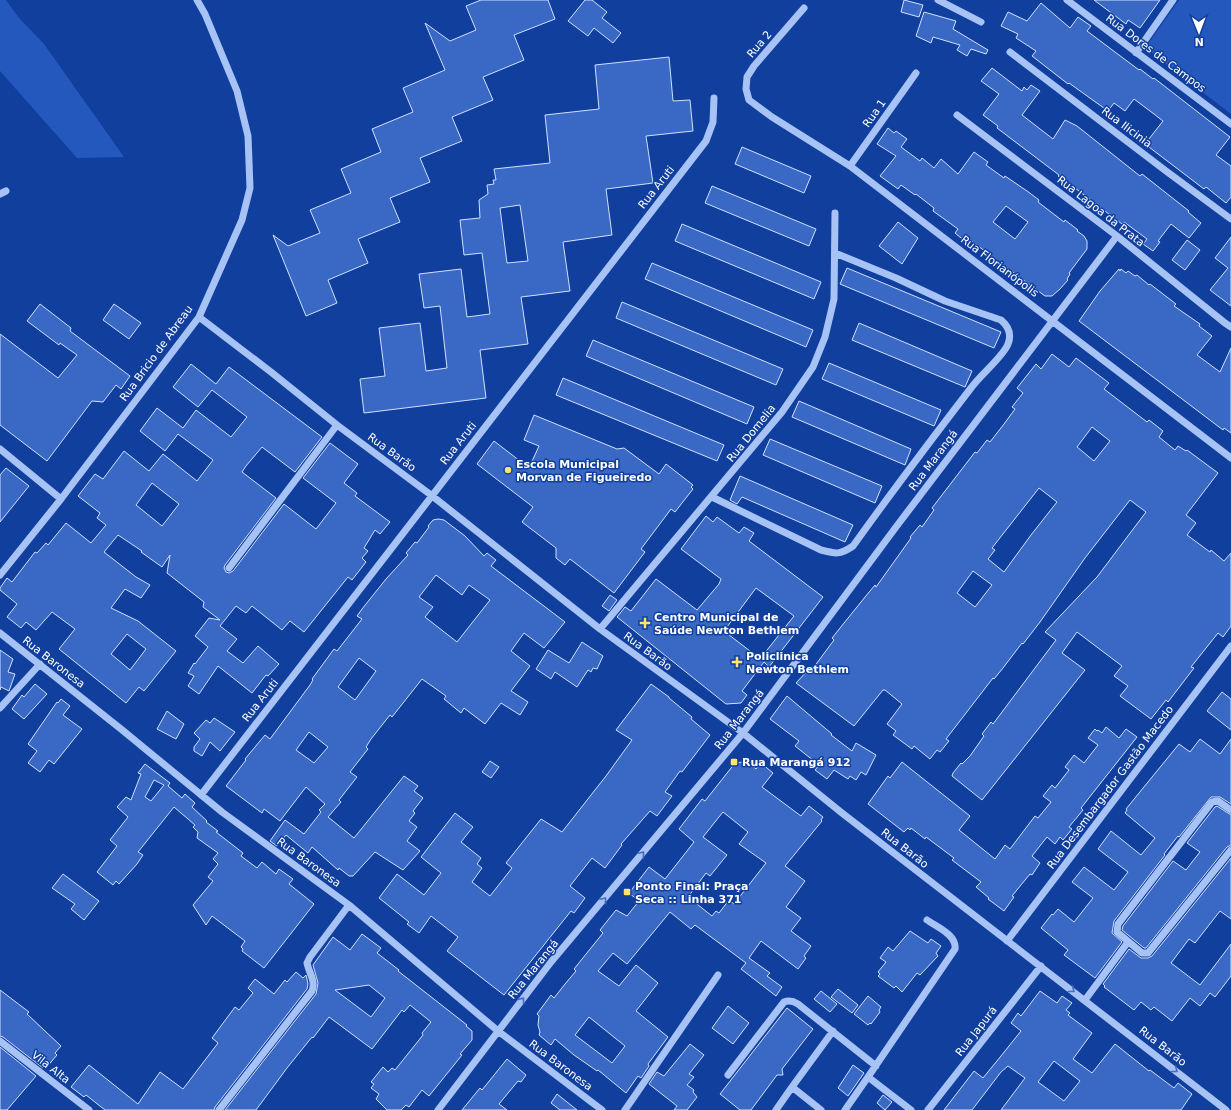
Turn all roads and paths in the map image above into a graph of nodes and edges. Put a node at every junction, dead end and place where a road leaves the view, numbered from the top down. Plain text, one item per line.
1 (197, 0) edge
2 (938, 0) edge
3 (1067, 0) edge
4 (1173, 0) edge
5 (804, 8) dead end
6 (981, 22) dead end
7 (1010, 52) dead end
8 (1136, 53) junction
9 (916, 73) dead end
10 (714, 98) dead end
11 (749, 100) joint
12 (957, 114) dead end
13 (1231, 124) edge
14 (850, 166) junction
15 (835, 213) dead end
16 (1231, 219) edge
17 (1117, 236) junction
18 (835, 253) junction
19 (199, 317) junction
20 (1053, 320) junction
21 (1231, 327) edge
22 (337, 425) junction
23 (0, 449) edge
24 (1231, 458) edge
25 (431, 495) junction
26 (712, 497) junction
27 (61, 499) junction
28 (229, 568) dead end
29 (0, 575) edge
30 (600, 629) junction
31 (0, 633) edge
32 (1231, 646) edge
33 (40, 664) junction
34 (0, 708) edge
35 (743, 733) junction
36 (201, 795) junction
37 (1231, 810) edge
38 (1231, 850) edge
39 (349, 905) junction
40 (926, 920) dead end
41 (1008, 941) junction
42 (1128, 942) junction
43 (1041, 966) junction
44 (718, 975) dead end
45 (1085, 1000) junction
46 (498, 1031) junction
47 (833, 1032) junction
48 (0, 1041) edge
49 (876, 1066) junction
50 (728, 1075) dead end
51 (868, 1077) junction
52 (792, 1087) junction
53 (89, 1110) edge
54 (219, 1110) edge
55 (438, 1110) edge
56 (602, 1110) edge
57 (625, 1110) edge
58 (776, 1110) edge
59 (821, 1110) edge
60 (845, 1110) edge
61 (911, 1110) edge
62 (928, 1110) edge
63 (1226, 1110) edge

1 - 19 street, Rua Bricio de Abreau
2 - 6 street
3 - 8 street, Rua Dores de Campos
4 - 8 street
5 - 11 street, Rua 2
7 - 16 street, Rua Ilicinia
8 - 13 street, Rua Dores de Campos
9 - 14 street, Rua 1
10 - 25 street, Rua Aruti
11 - 14 street, Rua Florianópolis
12 - 17 street, Rua Lagoa da Prata
14 - 20 street, Rua Florianópolis
15 - 18 street, Rua Domelia
17 - 20 street, Rua Marangá
17 - 21 street, Rua Lagoa da Prata
18 - 26 street, Rua Domelia
18 - 26 street
19 - 22 street, Rua Barão
19 - 27 street, Rua Bricio de Abreau
20 - 24 street, Rua Florianópolis
20 - 35 street, Rua Marangá
22 - 25 street, Rua Barão
22 - 28 street
23 - 27 street
25 - 30 street, Rua Barão
25 - 36 street, Rua Aruti
26 - 30 street, Rua Domelia
27 - 29 street, Rua Bricio de Abreau
30 - 35 street, Rua Barão
31 - 33 street, Rua Baronesa
32 - 41 street, Rua Desembargador Gastão Macedo
33 - 34 street
33 - 36 street, Rua Baronesa
35 - 41 street, Rua Barão
46 -> 35 street, Rua Marangá
36 - 39 street, Rua Baronesa
37 - 42 street
38 - 42 street
39 - 46 street, Rua Baronesa
39 - 54 street
40 - 49 street
41 - 43 street, Rua Barão
42 - 45 street
43 -> 45 street, Rua Barão
43 - 62 street, Rua Japurá
44 - 57 street
45 -> 63 street, Rua Barão
46 - 55 street, Rua Marangá
46 - 56 street, Rua Baronesa
47 - 49 street
47 - 50 street
47 - 52 street
48 - 53 street, Vila Alta
49 - 51 street
51 - 60 street
51 - 61 street
52 - 58 street
52 - 59 street

